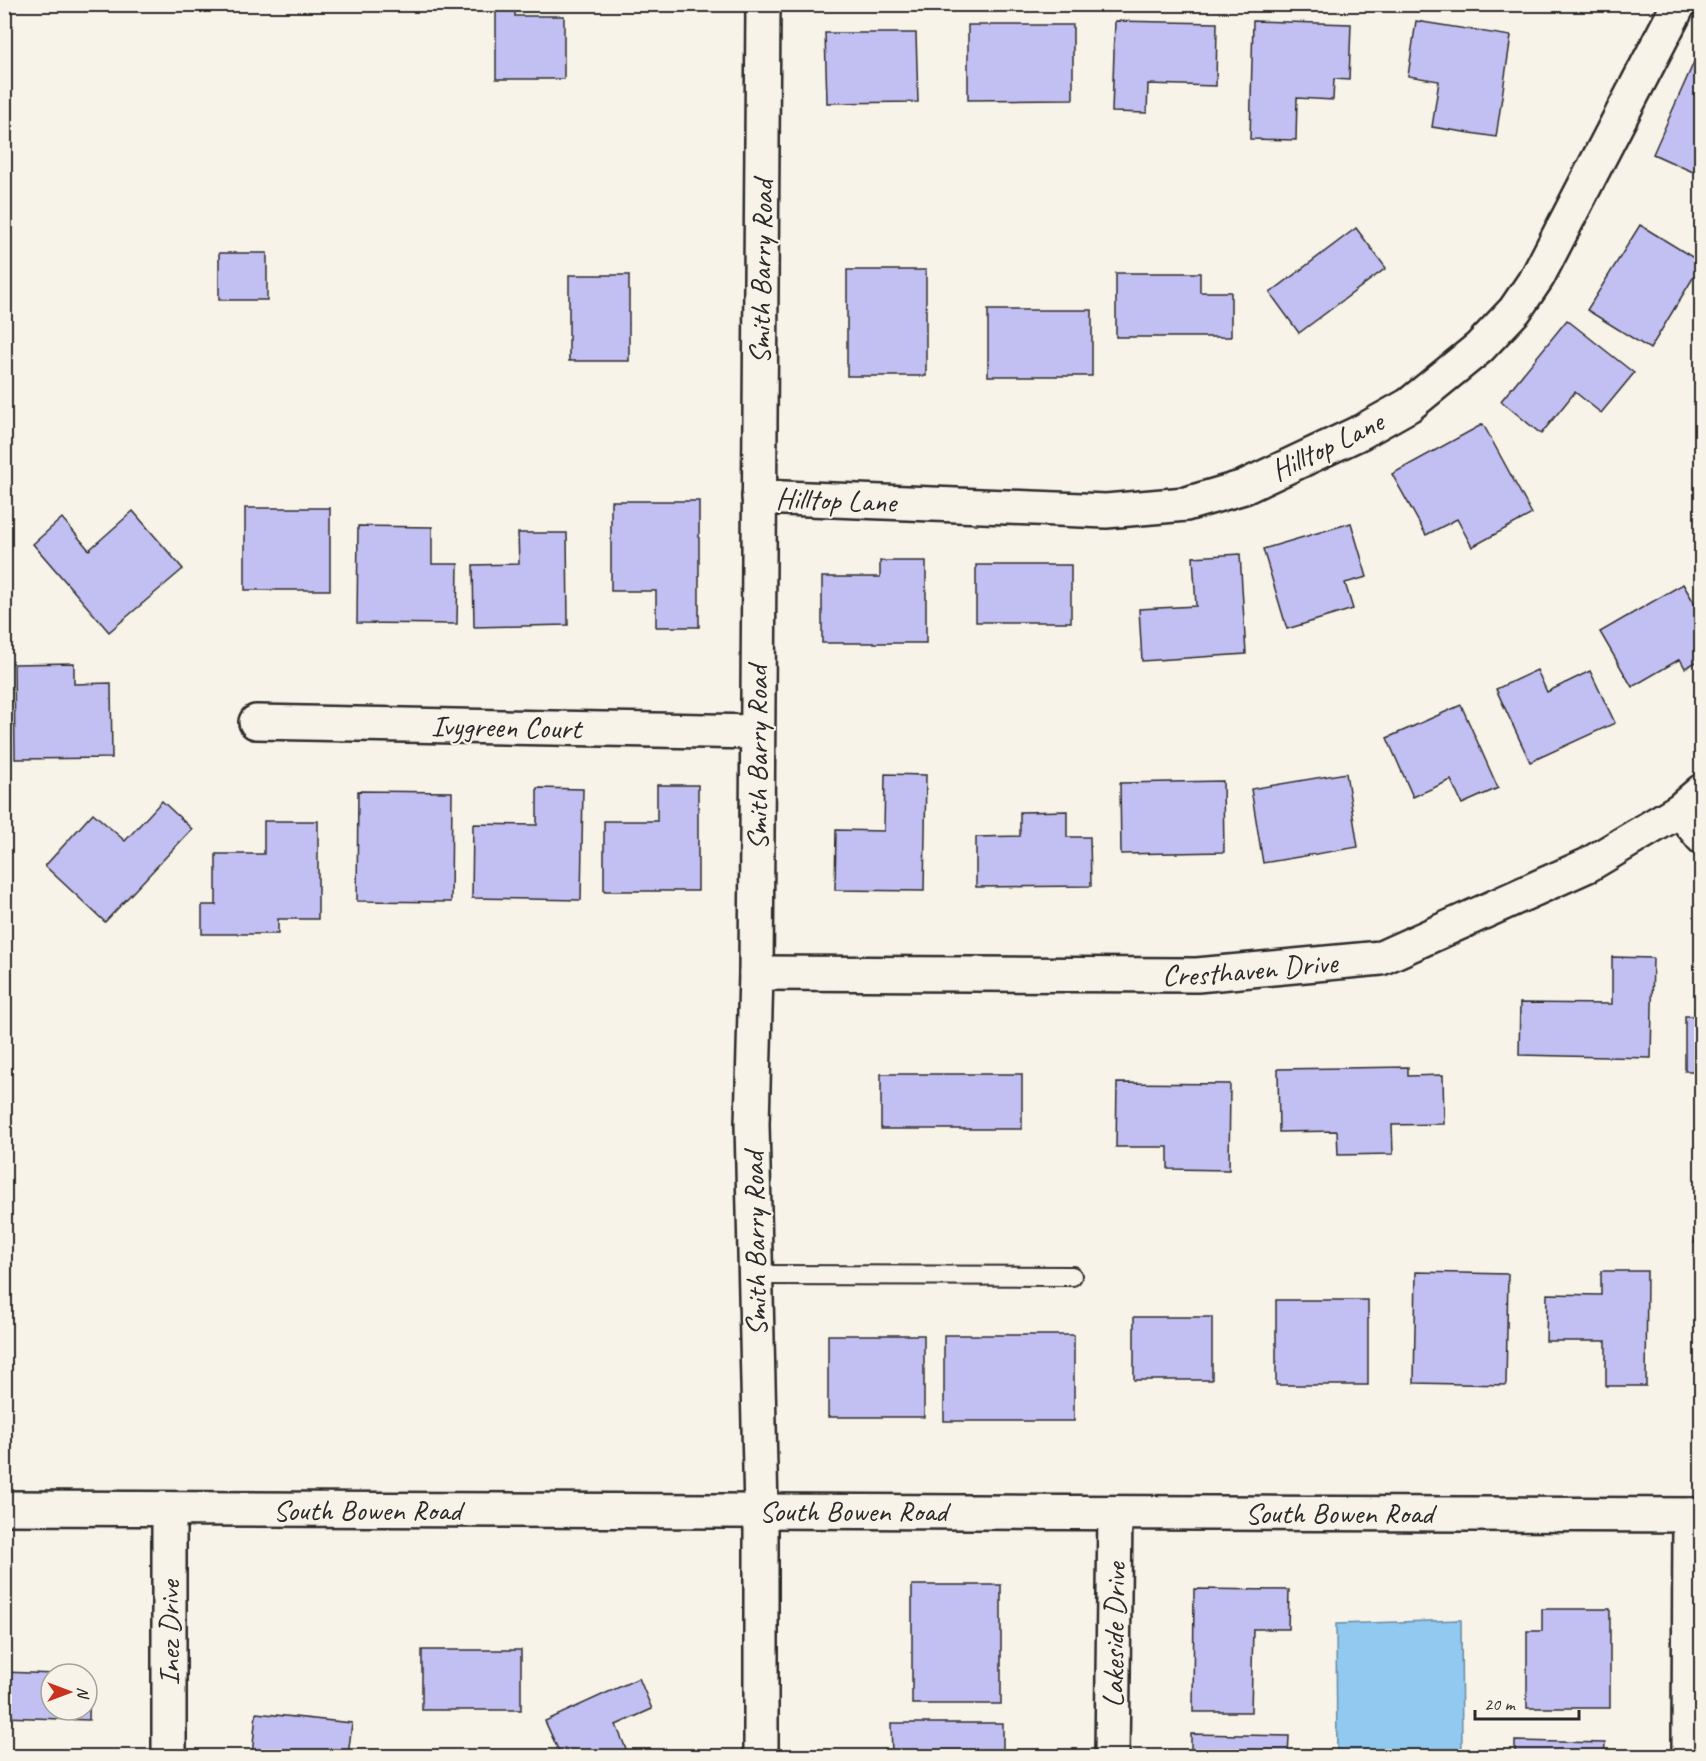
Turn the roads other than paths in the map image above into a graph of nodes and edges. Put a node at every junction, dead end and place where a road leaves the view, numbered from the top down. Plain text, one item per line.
1 (764, 4) edge
2 (1671, 7) edge
3 (759, 497) junction
4 (256, 722) dead end
5 (757, 732) junction
6 (1691, 801) edge
7 (1701, 837) edge
8 (756, 973) junction
9 (756, 1275) junction
10 (1072, 1276) dead end
11 (4, 1508) edge
12 (169, 1509) junction
13 (761, 1511) junction
14 (1115, 1512) junction
15 (1696, 1515) edge
16 (169, 1756) edge
17 (761, 1756) edge
18 (1112, 1756) edge
19 (1689, 1756) edge

1 - 3 street, Smith Barry Road
2 - 3 street, Hilltop Lane
3 - 5 street, Smith Barry Road
4 - 5 street, Ivygreen Court
5 - 8 street, Smith Barry Road
6 - 7 street
6 - 8 street, Cresthaven Drive
8 - 9 street, Smith Barry Road
9 - 10 lane
9 - 13 street, Smith Barry Road
11 - 12 street, South Bowen Road
12 - 13 street, South Bowen Road
12 - 16 street, Inez Drive
13 - 14 street, South Bowen Road
13 - 17 street, Smith Barry Road
14 - 15 street, South Bowen Road
14 - 18 street, Lakeside Drive
15 - 19 street

